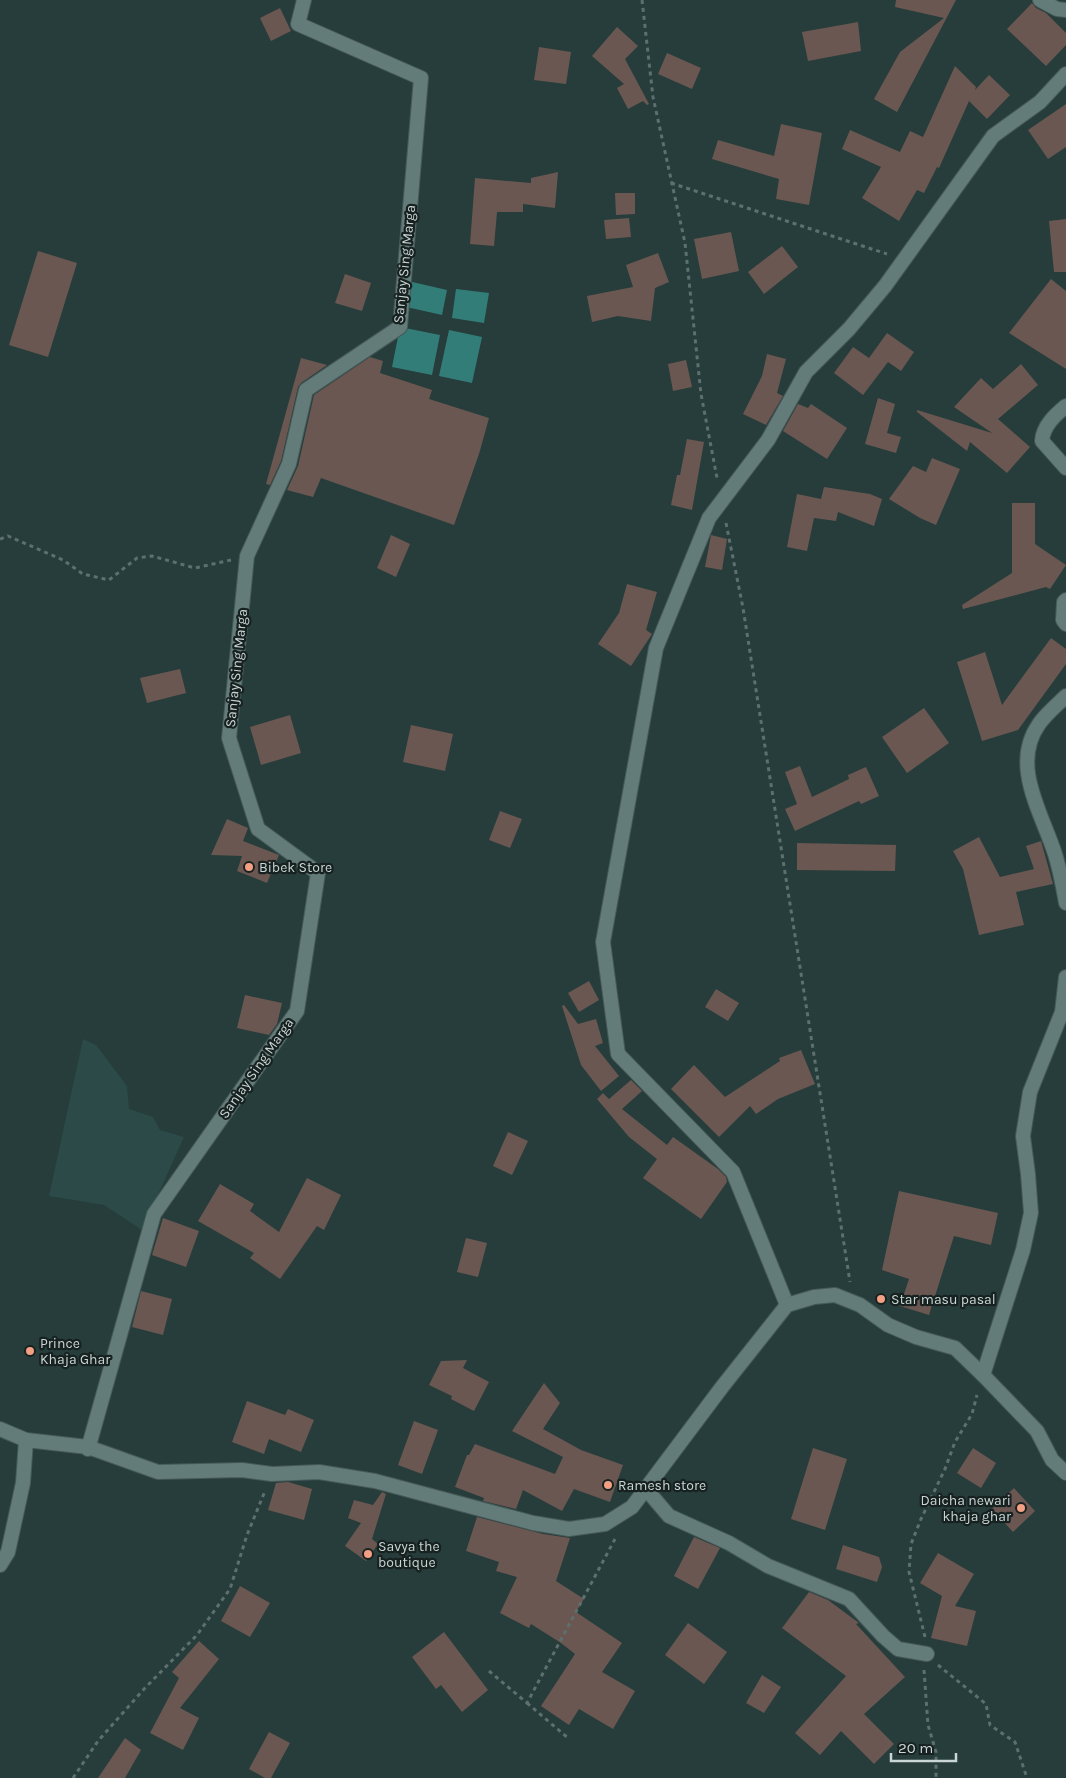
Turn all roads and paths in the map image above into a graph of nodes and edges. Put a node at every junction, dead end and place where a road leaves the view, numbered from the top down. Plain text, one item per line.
1 (304, 0) edge
2 (642, 0) edge
3 (1040, 0) edge
4 (1066, 10) edge
5 (1066, 74) edge
6 (671, 183) junction
7 (905, 259) junction
8 (1066, 406) edge
9 (1066, 468) edge
10 (722, 502) junction
11 (0, 540) edge
12 (247, 556) junction
13 (1066, 600) edge
14 (1066, 624) edge
15 (1066, 696) edge
16 (1066, 902) edge
17 (1066, 977) edge
18 (854, 1302) junction
19 (788, 1305) junction
20 (983, 1375) junction
21 (0, 1430) edge
22 (26, 1440) junction
23 (88, 1448) junction
24 (1066, 1473) edge
25 (272, 1474) junction
26 (646, 1489) junction
27 (618, 1533) dead end
28 (0, 1565) edge
29 (928, 1654) junction
30 (489, 1671) dead end
31 (527, 1703) junction
32 (568, 1738) dead end
33 (73, 1778) edge
34 (936, 1778) edge
35 (1027, 1778) edge

1 - 12 street, Sanjay Sing Marga
2 - 6 path
3 - 4 street
5 - 7 street
6 - 7 path
6 - 10 path
7 - 10 street
8 - 9 street
10 - 18 path
10 - 19 street
11 - 12 path
12 - 23 street, Sanjay Sing Marga
13 - 14 street
15 - 16 street
17 - 20 street
18 - 19 street
18 - 20 street
19 - 26 street
20 - 24 street
20 - 29 path
21 - 22 street
22 - 23 street
22 - 28 street
23 - 25 street
25 - 26 street
25 - 33 path
26 - 29 street
27 - 31 path
29 - 34 path
29 - 35 path
30 - 31 path
31 - 32 path

